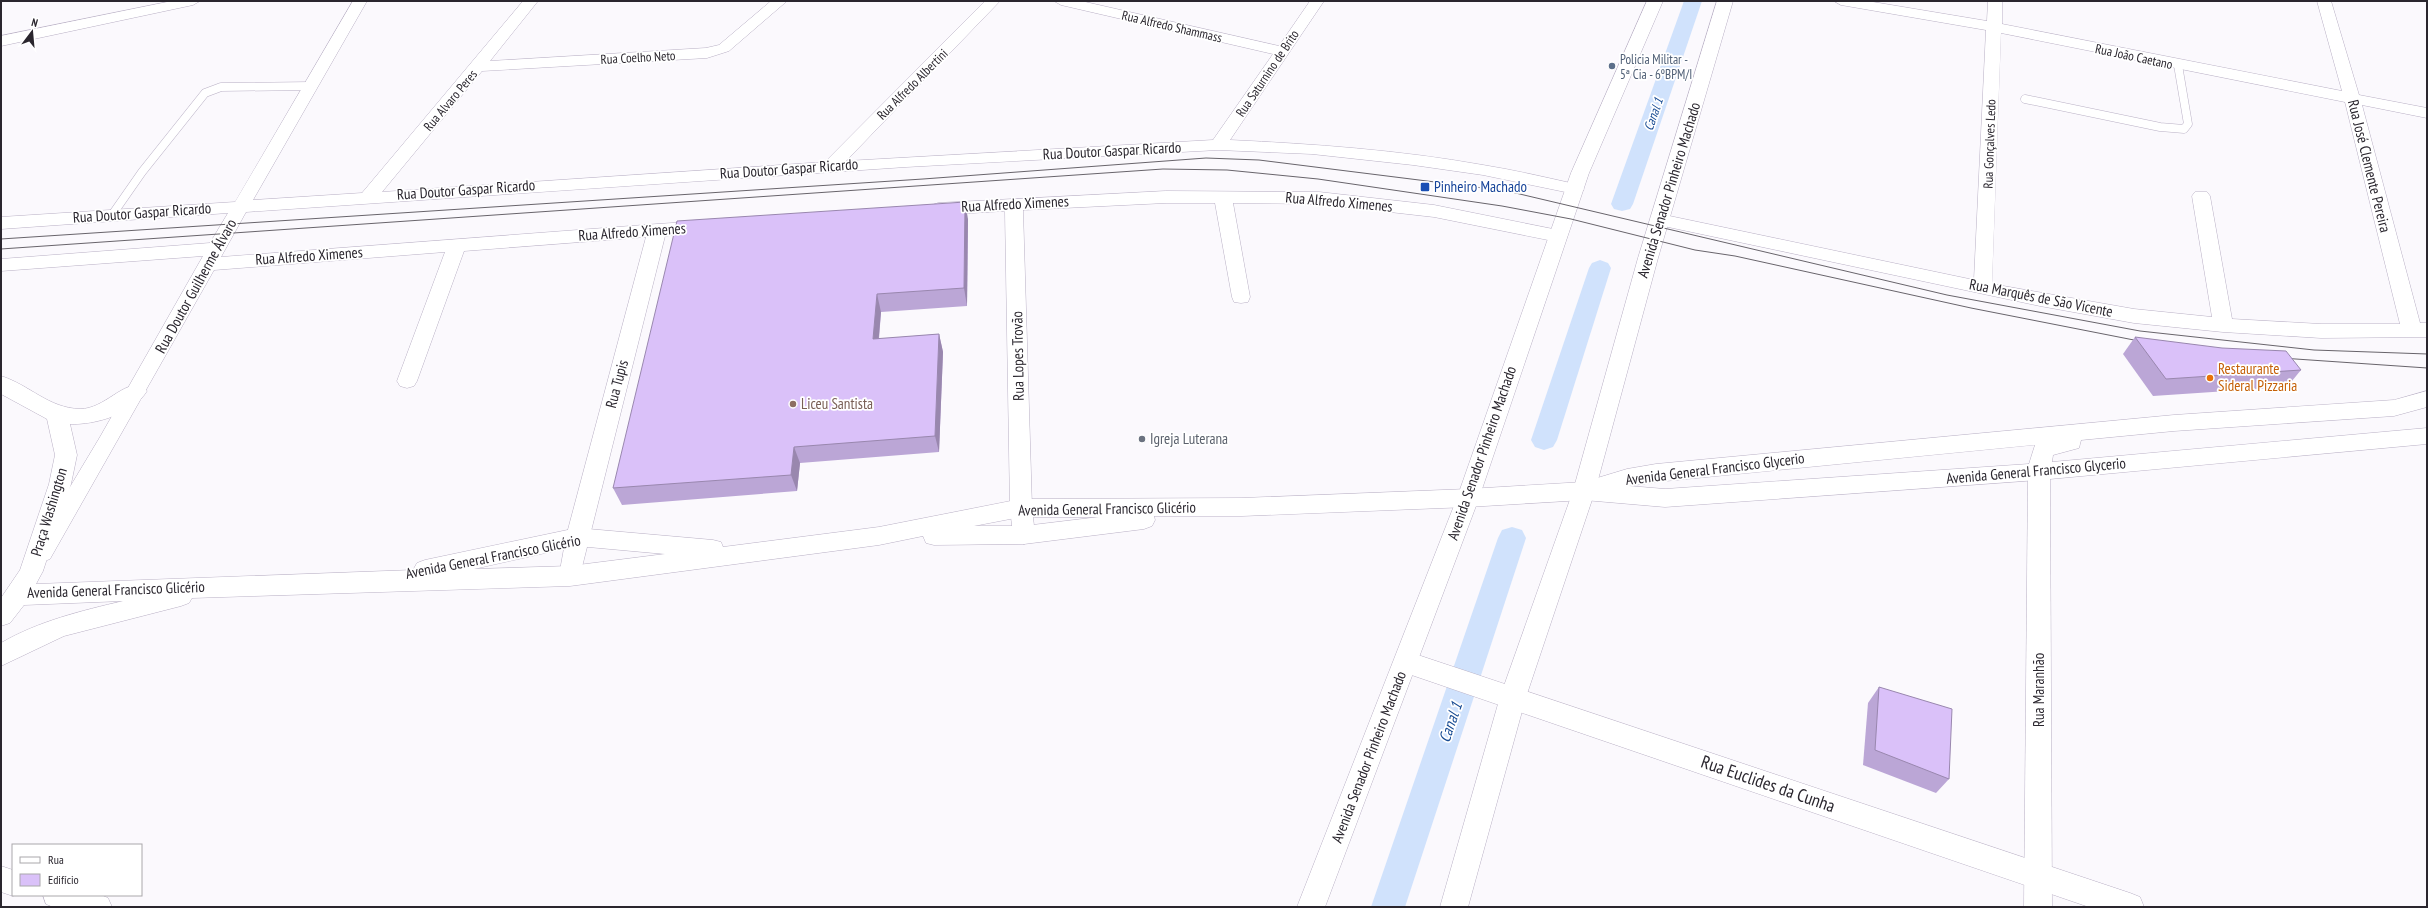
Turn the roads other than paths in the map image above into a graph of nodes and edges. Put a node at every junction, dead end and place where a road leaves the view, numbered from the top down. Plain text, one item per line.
1 (193, 1) edge
2 (360, 1) edge
3 (531, 1) edge
4 (780, 1) edge
5 (993, 1) edge
6 (1061, 1) edge
7 (1317, 1) edge
8 (1655, 1) edge
9 (1725, 1) edge
10 (1840, 1) edge
11 (1995, 1) edge
12 (2324, 1) edge
13 (1994, 27) junction
14 (1, 41) edge
15 (1282, 51) junction
16 (2178, 65) junction
17 (479, 66) junction
18 (310, 86) junction
19 (2352, 98) junction
20 (2025, 99) dead end
21 (2427, 113) edge
22 (1218, 145) junction
23 (830, 167) junction
24 (1575, 189) junction
25 (2201, 196) dead end
26 (368, 197) junction
27 (1223, 197) junction
28 (1014, 204) junction
29 (241, 206) junction
30 (918, 210) edge
31 (112, 215) junction
32 (1660, 220) junction
33 (1, 223) edge
34 (720, 226) edge
35 (656, 230) junction
36 (1558, 236) junction
37 (457, 245) junction
38 (212, 256) junction
39 (1, 264) edge
40 (1982, 287) junction
41 (1241, 297) dead end
42 (2223, 325) junction
43 (2419, 331) edge
44 (407, 381) dead end
45 (1, 384) edge
46 (136, 391) junction
47 (2427, 399) edge
48 (57, 415) junction
49 (2174, 423) junction
50 (2427, 436) edge
51 (2039, 472) junction
52 (1584, 491) junction
53 (1468, 498) junction
54 (1242, 507) junction
55 (1021, 508) junction
56 (1024, 535) junction
57 (879, 536) junction
58 (577, 537) junction
59 (754, 552) junction
60 (31, 571) junction
61 (570, 576) junction
62 (375, 581) junction
63 (215, 586) junction
64 (18, 594) junction
65 (1, 616) edge
66 (1, 655) edge
67 (1413, 665) junction
68 (1513, 697) junction
69 (2039, 877) junction
70 (1, 879) edge
71 (12, 883) edge
72 (60, 896) edge
73 (98, 907) edge
74 (1311, 907) edge
75 (1454, 907) edge
76 (2038, 907) edge
77 (2130, 907) edge

1 - 14 street
2 - 18 street, Rua Doutor Guilherme Álvaro
3 - 17 street, Rua Alvaro Peres
4 - 17 street, Rua Coelho Neto
5 - 23 street, Rua Alfredo Albertini
6 - 15 street, Rua Alfredo Shammass
7 - 15 street, Rua Saturnino de Brito
8 - 24 main road, Avenida Senador Pinheiro Machado
9 - 32 main road, Avenida Senador Pinheiro Machado
10 - 13 street, Rua João Caetano
11 - 13 street, Rua Gonçalves Ledo
12 - 19 street, Rua José Clemente Pereira
13 - 16 street, Rua João Caetano
13 - 40 street, Rua Gonçalves Ledo
15 - 22 street, Rua Saturnino de Brito
16 - 19 street, Rua João Caetano
16 - 20 lane
17 - 26 street, Rua Alvaro Peres
18 - 29 street, Rua Doutor Guilherme Álvaro
18 - 31 lane
19 - 21 street, Rua João Caetano
19 - 43 street, Rua José Clemente Pereira
22 - 23 street, Rua Doutor Gaspar Ricardo
22 - 24 street, Rua Doutor Gaspar Ricardo
23 - 26 street, Rua Doutor Gaspar Ricardo
24 - 36 main road, Avenida Senador Pinheiro Machado
25 - 42 street
26 - 29 street, Rua Doutor Gaspar Ricardo
27 - 28 street, Rua Alfredo Ximenes
27 - 36 street, Rua Alfredo Ximenes
27 - 41 street
28 - 30 street, Rua Alfredo Ximenes
28 - 55 street, Rua Lopes Trovão
29 - 31 street, Rua Doutor Gaspar Ricardo
29 - 38 street, Rua Doutor Guilherme Álvaro
31 - 33 street, Rua Doutor Gaspar Ricardo
32 - 40 street, Rua Marquês de São Vicente
32 - 52 main road, Avenida Senador Pinheiro Machado
34 - 35 street, Rua Alfredo Ximenes
35 - 37 street, Rua Alfredo Ximenes
35 - 58 street, Rua Tupis
36 - 53 main road, Avenida Senador Pinheiro Machado
37 - 38 street, Rua Alfredo Ximenes
37 - 44 street
38 - 39 street, Rua Alfredo Ximenes
38 - 46 street, Rua Doutor Guilherme Álvaro
40 - 42 street, Rua Marquês de São Vicente
42 - 43 street, Rua Marquês de São Vicente
45 - 48 main road
46 - 48 main road
46 - 60 street, Rua Doutor Guilherme Álvaro
47 - 49 main road, Avenida General Francisco Glycerio
48 - 60 main road, Praça Washington
49 - 51 main road
49 - 52 main road, Avenida General Francisco Glycerio
50 - 51 main road, Avenida General Francisco Glycerio
51 - 52 main road, Avenida General Francisco Glycerio
51 - 69 street, Rua Maranhão
52 - 53 main road, Avenida General Francisco Glicério
52 - 68 main road, Avenida Senador Pinheiro Machado
53 - 54 main road, Avenida General Francisco Glicério
53 - 67 main road, Avenida Senador Pinheiro Machado
54 - 55 main road, Avenida General Francisco Glicério
54 - 56 main road, Avenida General Francisco Glicério
55 - 56 street, Rua Lopes Trovão
55 - 57 main road, Avenida General Francisco Glicério
56 - 57 main road, Avenida General Francisco Glicério
57 - 59 main road, Avenida General Francisco Glicério
58 - 59 main road, Avenida General Francisco Glicério
58 - 61 street, Rua Tupis
58 - 62 main road, Avenida General Francisco Glicério
59 - 61 main road, Avenida General Francisco Glicério
60 - 64 main road, Praça Washington
61 - 62 main road, Avenida General Francisco Glicério
62 - 63 main road, Avenida General Francisco Glicério
63 - 64 main road, Avenida General Francisco Glicério
63 - 66 main road, Avenida General Francisco Glicério
64 - 65 main road, Praça Washington
67 - 68 main road, Rua Euclides da Cunha
67 - 74 main road, Avenida Senador Pinheiro Machado
68 - 69 main road, Rua Euclides da Cunha
68 - 75 main road, Avenida Senador Pinheiro Machado
69 - 76 street, Rua Maranhão
69 - 77 main road, Rua Euclides da Cunha
70 - 71 street
72 - 73 street

